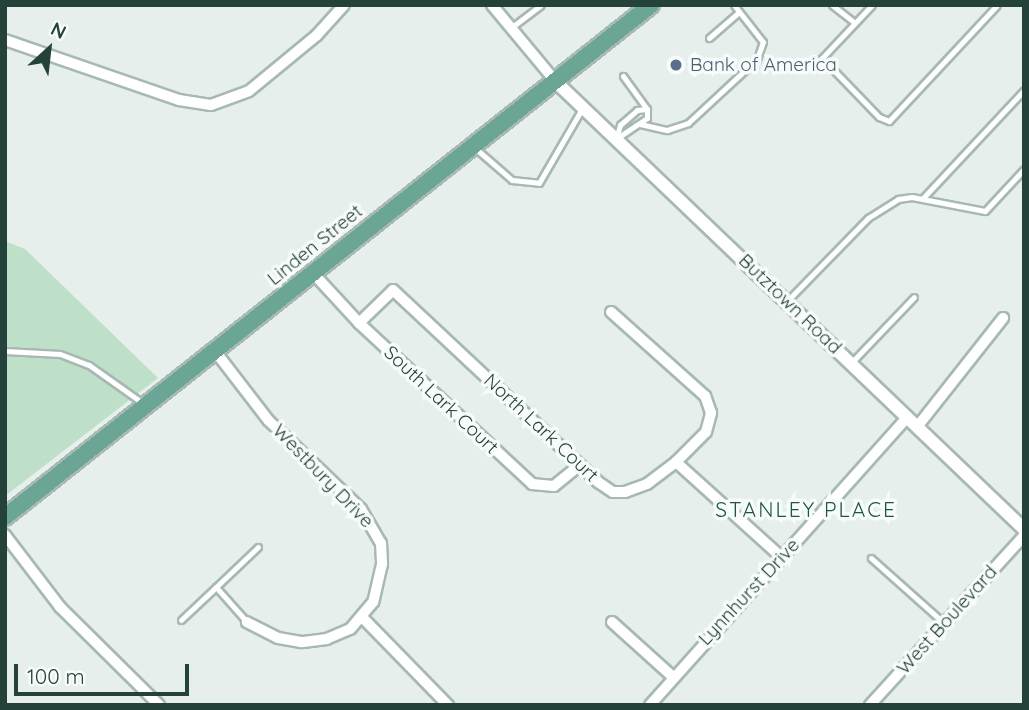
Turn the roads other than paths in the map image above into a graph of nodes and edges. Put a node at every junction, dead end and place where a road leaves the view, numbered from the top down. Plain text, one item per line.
1 (344, 5) edge
2 (492, 5) edge
3 (541, 5) edge
4 (651, 5) edge
5 (734, 5) edge
6 (832, 5) edge
7 (872, 5) edge
8 (997, 5) edge
9 (738, 13) junction
10 (855, 23) junction
11 (512, 27) junction
12 (709, 38) dead end
13 (5, 40) edge
14 (623, 76) dead end
15 (555, 81) junction
16 (1024, 90) edge
17 (583, 107) junction
18 (647, 109) junction
19 (640, 124) junction
20 (616, 139) junction
21 (473, 146) junction
22 (1024, 169) edge
23 (923, 198) junction
24 (313, 273) junction
25 (914, 297) dead end
26 (786, 301) junction
27 (611, 312) dead end
28 (1003, 318) dead end
29 (359, 323) junction
30 (5, 351) edge
31 (215, 351) junction
32 (851, 363) junction
33 (146, 405) junction
34 (907, 418) junction
35 (917, 427) junction
36 (676, 462) junction
37 (580, 465) junction
38 (5, 517) edge
39 (1024, 529) edge
40 (5, 536) edge
41 (1024, 536) edge
42 (258, 547) dead end
43 (781, 557) junction
44 (871, 558) dead end
45 (216, 587) junction
46 (363, 618) junction
47 (181, 620) dead end
48 (247, 622) joint
49 (612, 622) dead end
50 (944, 623) junction
51 (672, 676) junction
52 (873, 704) edge
53 (159, 705) edge
54 (448, 705) edge
55 (650, 705) edge

1 - 13 street
2 - 11 street
3 - 11 lane
4 - 15 main road, Linden Street
5 - 9 lane
6 - 10 lane
7 - 10 lane
8 - 10 lane
9 - 12 lane
9 - 19 lane
11 - 15 street
14 - 18 lane
15 - 17 street, Butztown Road
15 - 21 main road, Linden Street
16 - 23 lane
17 - 20 street, Butztown Road
17 - 21 lane
18 - 19 lane
18 - 20 lane
19 - 20 lane
20 - 26 street, Butztown Road
21 - 24 main road, Linden Street
22 - 23 lane
23 - 26 lane
24 - 29 street, South Lark Court
24 - 31 main road, Linden Street
25 - 32 lane
26 - 32 street, Butztown Road
27 - 36 street, North Lark Court
28 - 35 street
29 - 37 street, South Lark Court
29 - 37 street, North Lark Court
30 - 33 lane
31 - 33 main road, Linden Street
31 - 46 street, Westbury Drive
32 - 34 street, Butztown Road
33 - 38 main road, Linden Street
34 - 35 street, Butztown Road
34 - 43 street, Lynnhurst Drive
35 - 39 street, Butztown Road
36 - 37 street, North Lark Court
36 - 43 street
40 - 53 street
41 - 50 street, West Boulevard
42 - 45 lane
43 - 51 street, Lynnhurst Drive
44 - 50 lane
45 - 47 lane
45 - 48 lane
46 - 48 street
46 - 54 street
49 - 51 street
50 - 52 street, West Boulevard
51 - 55 street, Lynnhurst Drive

